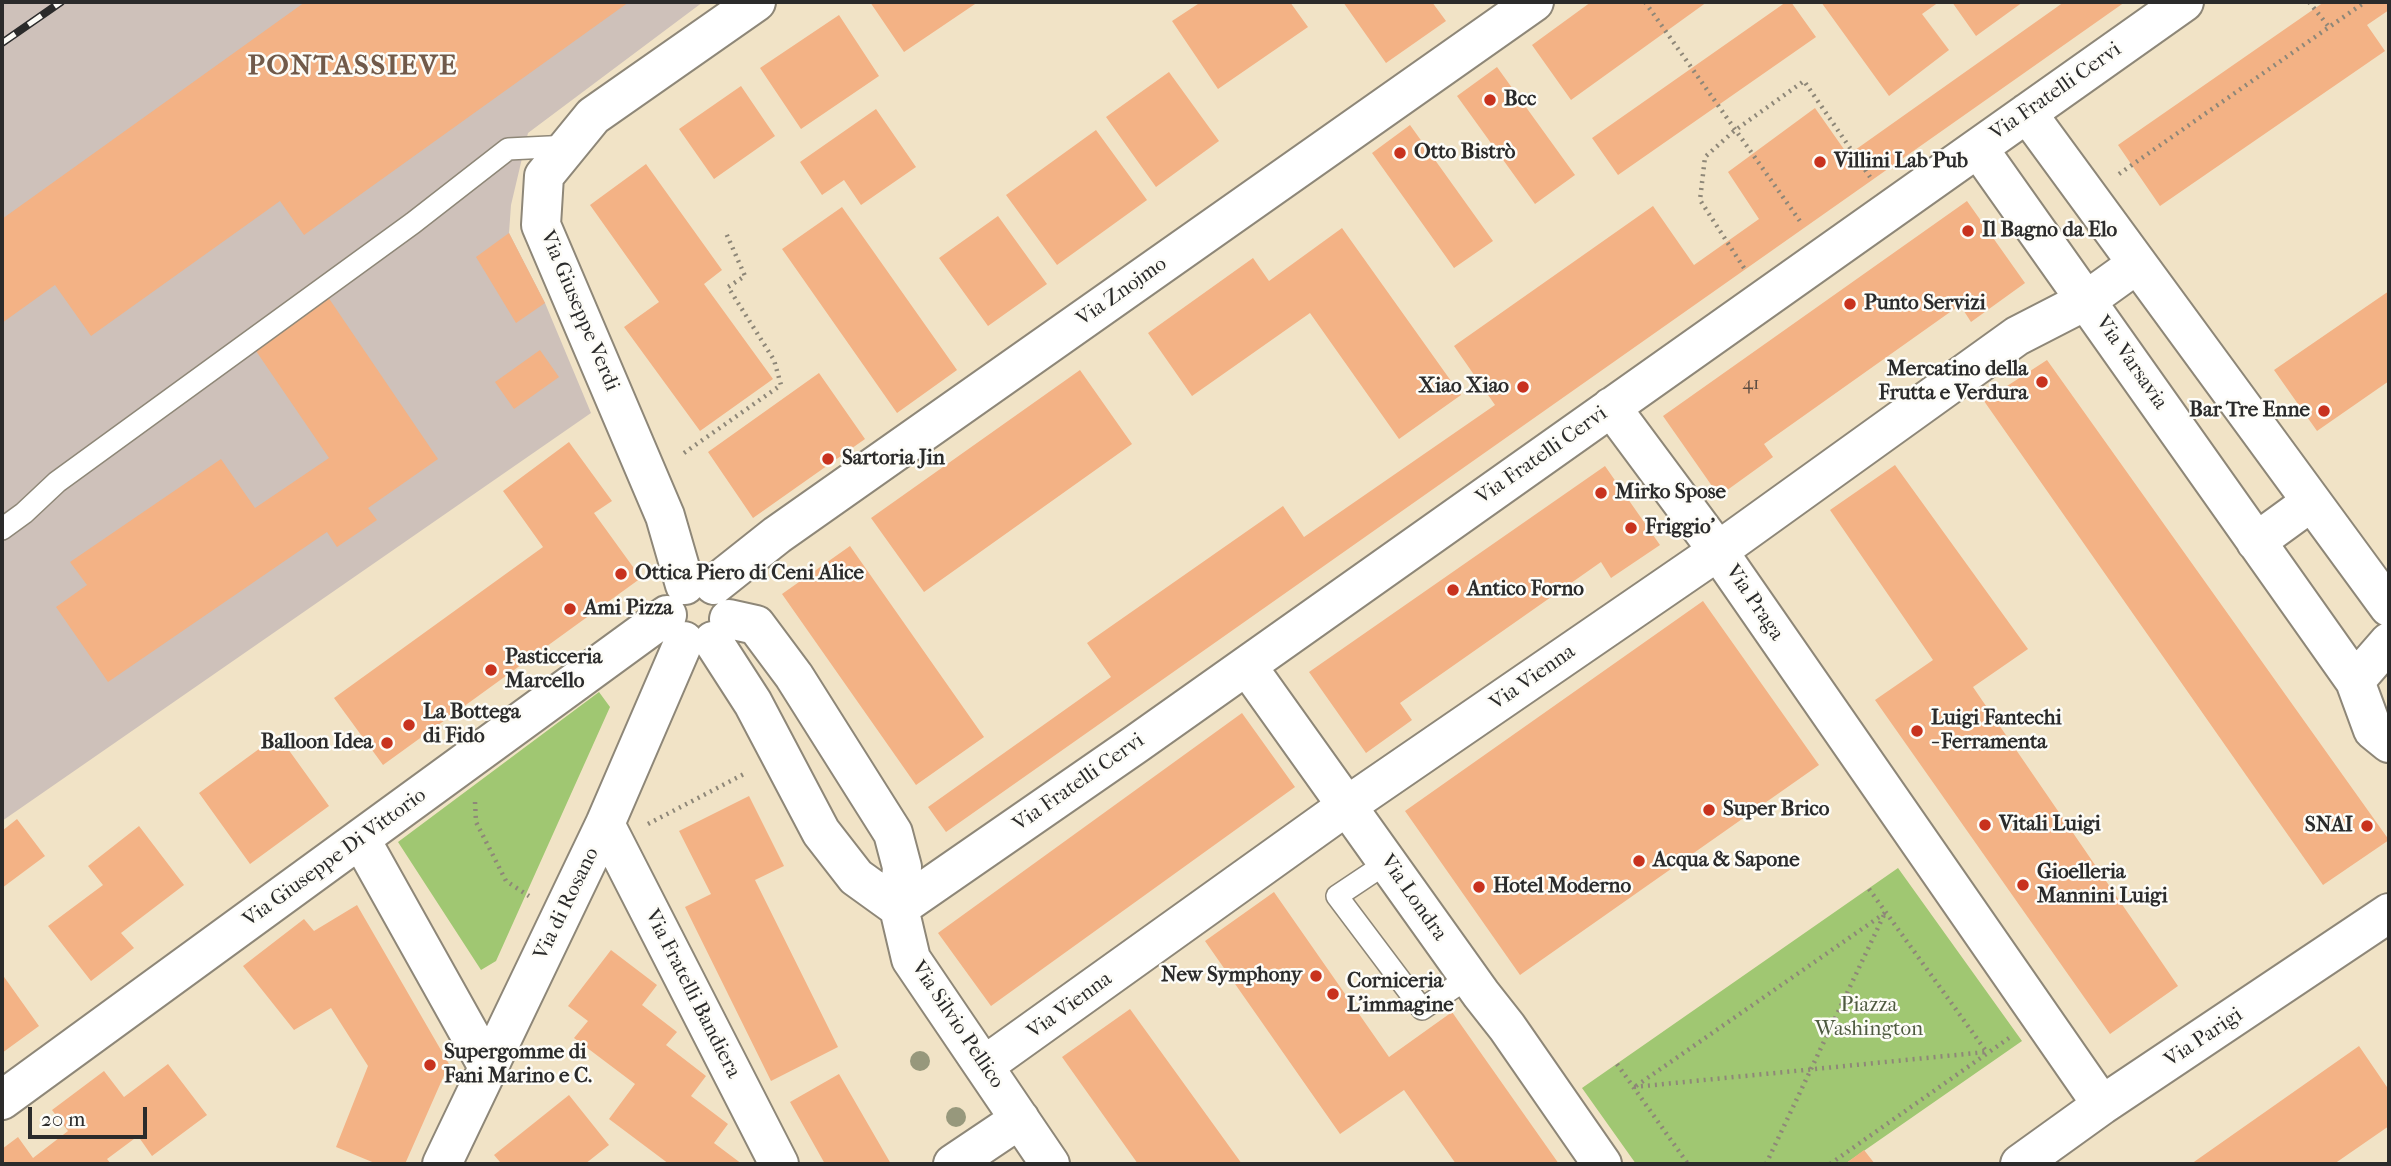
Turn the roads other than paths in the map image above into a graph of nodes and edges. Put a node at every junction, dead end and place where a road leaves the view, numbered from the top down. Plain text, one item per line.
1 (756, 2) edge
2 (1534, 2) edge
3 (2184, 2) edge
4 (2027, 113) junction
5 (569, 146) junction
6 (1978, 148) junction
7 (2137, 264) junction
8 (2087, 300) junction
9 (1611, 407) junction
10 (2311, 502) junction
11 (2, 529) edge
12 (2256, 542) junction
13 (1718, 551) junction
14 (2389, 607) edge
15 (699, 614) junction
16 (2389, 642) edge
17 (1247, 666) junction
18 (2355, 681) junction
19 (2389, 743) edge
20 (1348, 805) junction
21 (605, 824) junction
22 (361, 840) junction
23 (1388, 862) junction
24 (899, 908) junction
25 (2389, 913) edge
26 (1469, 977) junction
27 (985, 1065) junction
28 (488, 1067) junction
29 (2, 1100) edge
30 (2102, 1105) junction
31 (1020, 1119) junction
32 (442, 1164) edge
33 (779, 1164) edge
34 (953, 1164) edge
35 (1050, 1164) edge
36 (1602, 1164) edge
37 (2020, 1164) edge

1 - 5 street, Via Giuseppe Verdi
2 - 15 street, Via Znojmo
3 - 4 street, Via Fratelli Cervi
4 - 6 street, Via Fratelli Cervi
4 - 7 street
5 - 11 lane
5 - 15 street, Via Giuseppe Verdi
6 - 8 street, Via Varsavia
6 - 9 street, Via Fratelli Cervi
7 - 8 street, Via Vienna
7 - 10 street
8 - 12 street, Via Varsavia
8 - 13 street, Via Vienna
9 - 13 street, Via Praga
9 - 17 street, Via Fratelli Cervi
10 - 12 street
10 - 14 street
12 - 18 street, Via Varsavia
13 - 20 street, Via Vienna
13 - 30 street, Via Praga
15 - 21 street, Via di Rosano
15 - 22 street, Via Giuseppe Di Vittorio
15 - 24 street
15 - 24 street, Via Silvio Pellico
16 - 18 street
17 - 20 street, Via Londra
17 - 24 street, Via Fratelli Cervi
18 - 19 street, Via Varsavia
20 - 23 street, Via Londra
20 - 27 street, Via Vienna
21 - 28 street, Via di Rosano
21 - 33 street, Via Fratelli Bandiera
22 - 28 street
22 - 29 street, Via Giuseppe Di Vittorio
23 - 26 street, Via Londra
23 - 26 lane
24 - 27 street, Via Silvio Pellico
25 - 30 street, Via Parigi
26 - 36 street, Via Londra
27 - 31 street, Via Silvio Pellico
28 - 32 street, Via di Rosano
30 - 37 street, Via Parigi
31 - 34 street
31 - 35 street, Via Silvio Pellico

